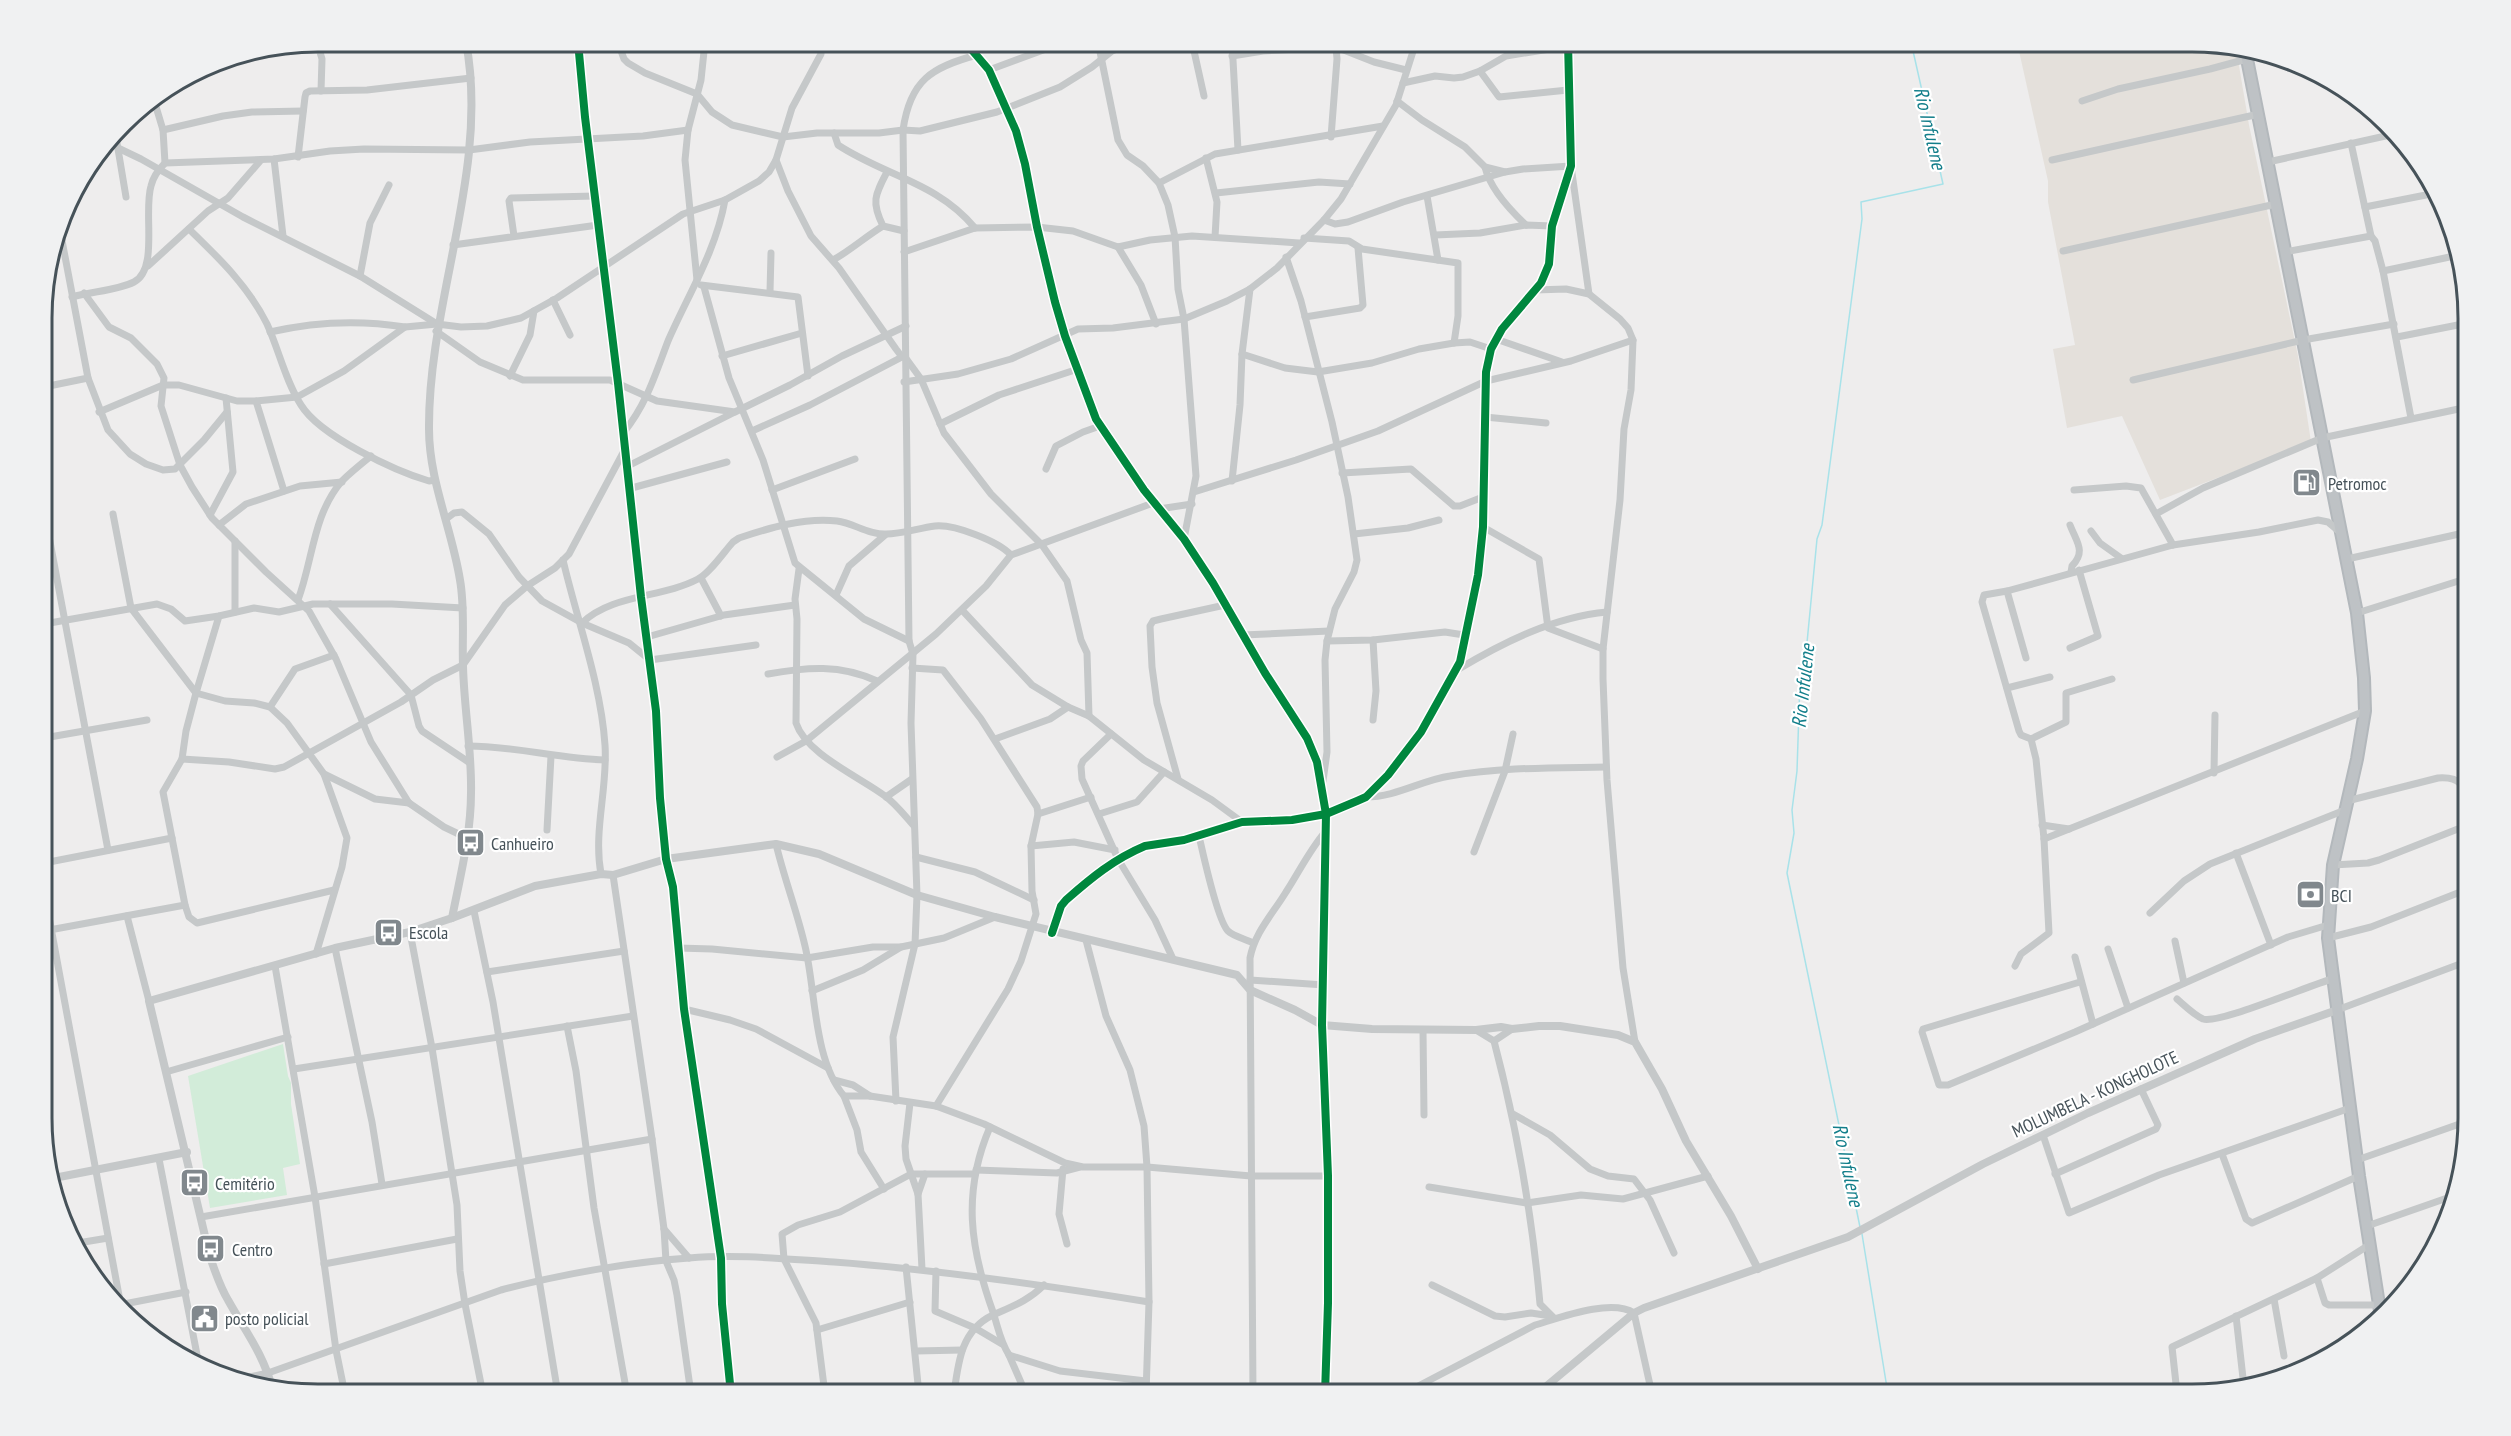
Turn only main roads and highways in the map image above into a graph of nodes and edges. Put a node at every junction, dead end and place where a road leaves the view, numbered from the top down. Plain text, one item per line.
1 (2247, 59) edge
2 (2379, 1308) edge

1 - 2 highway

